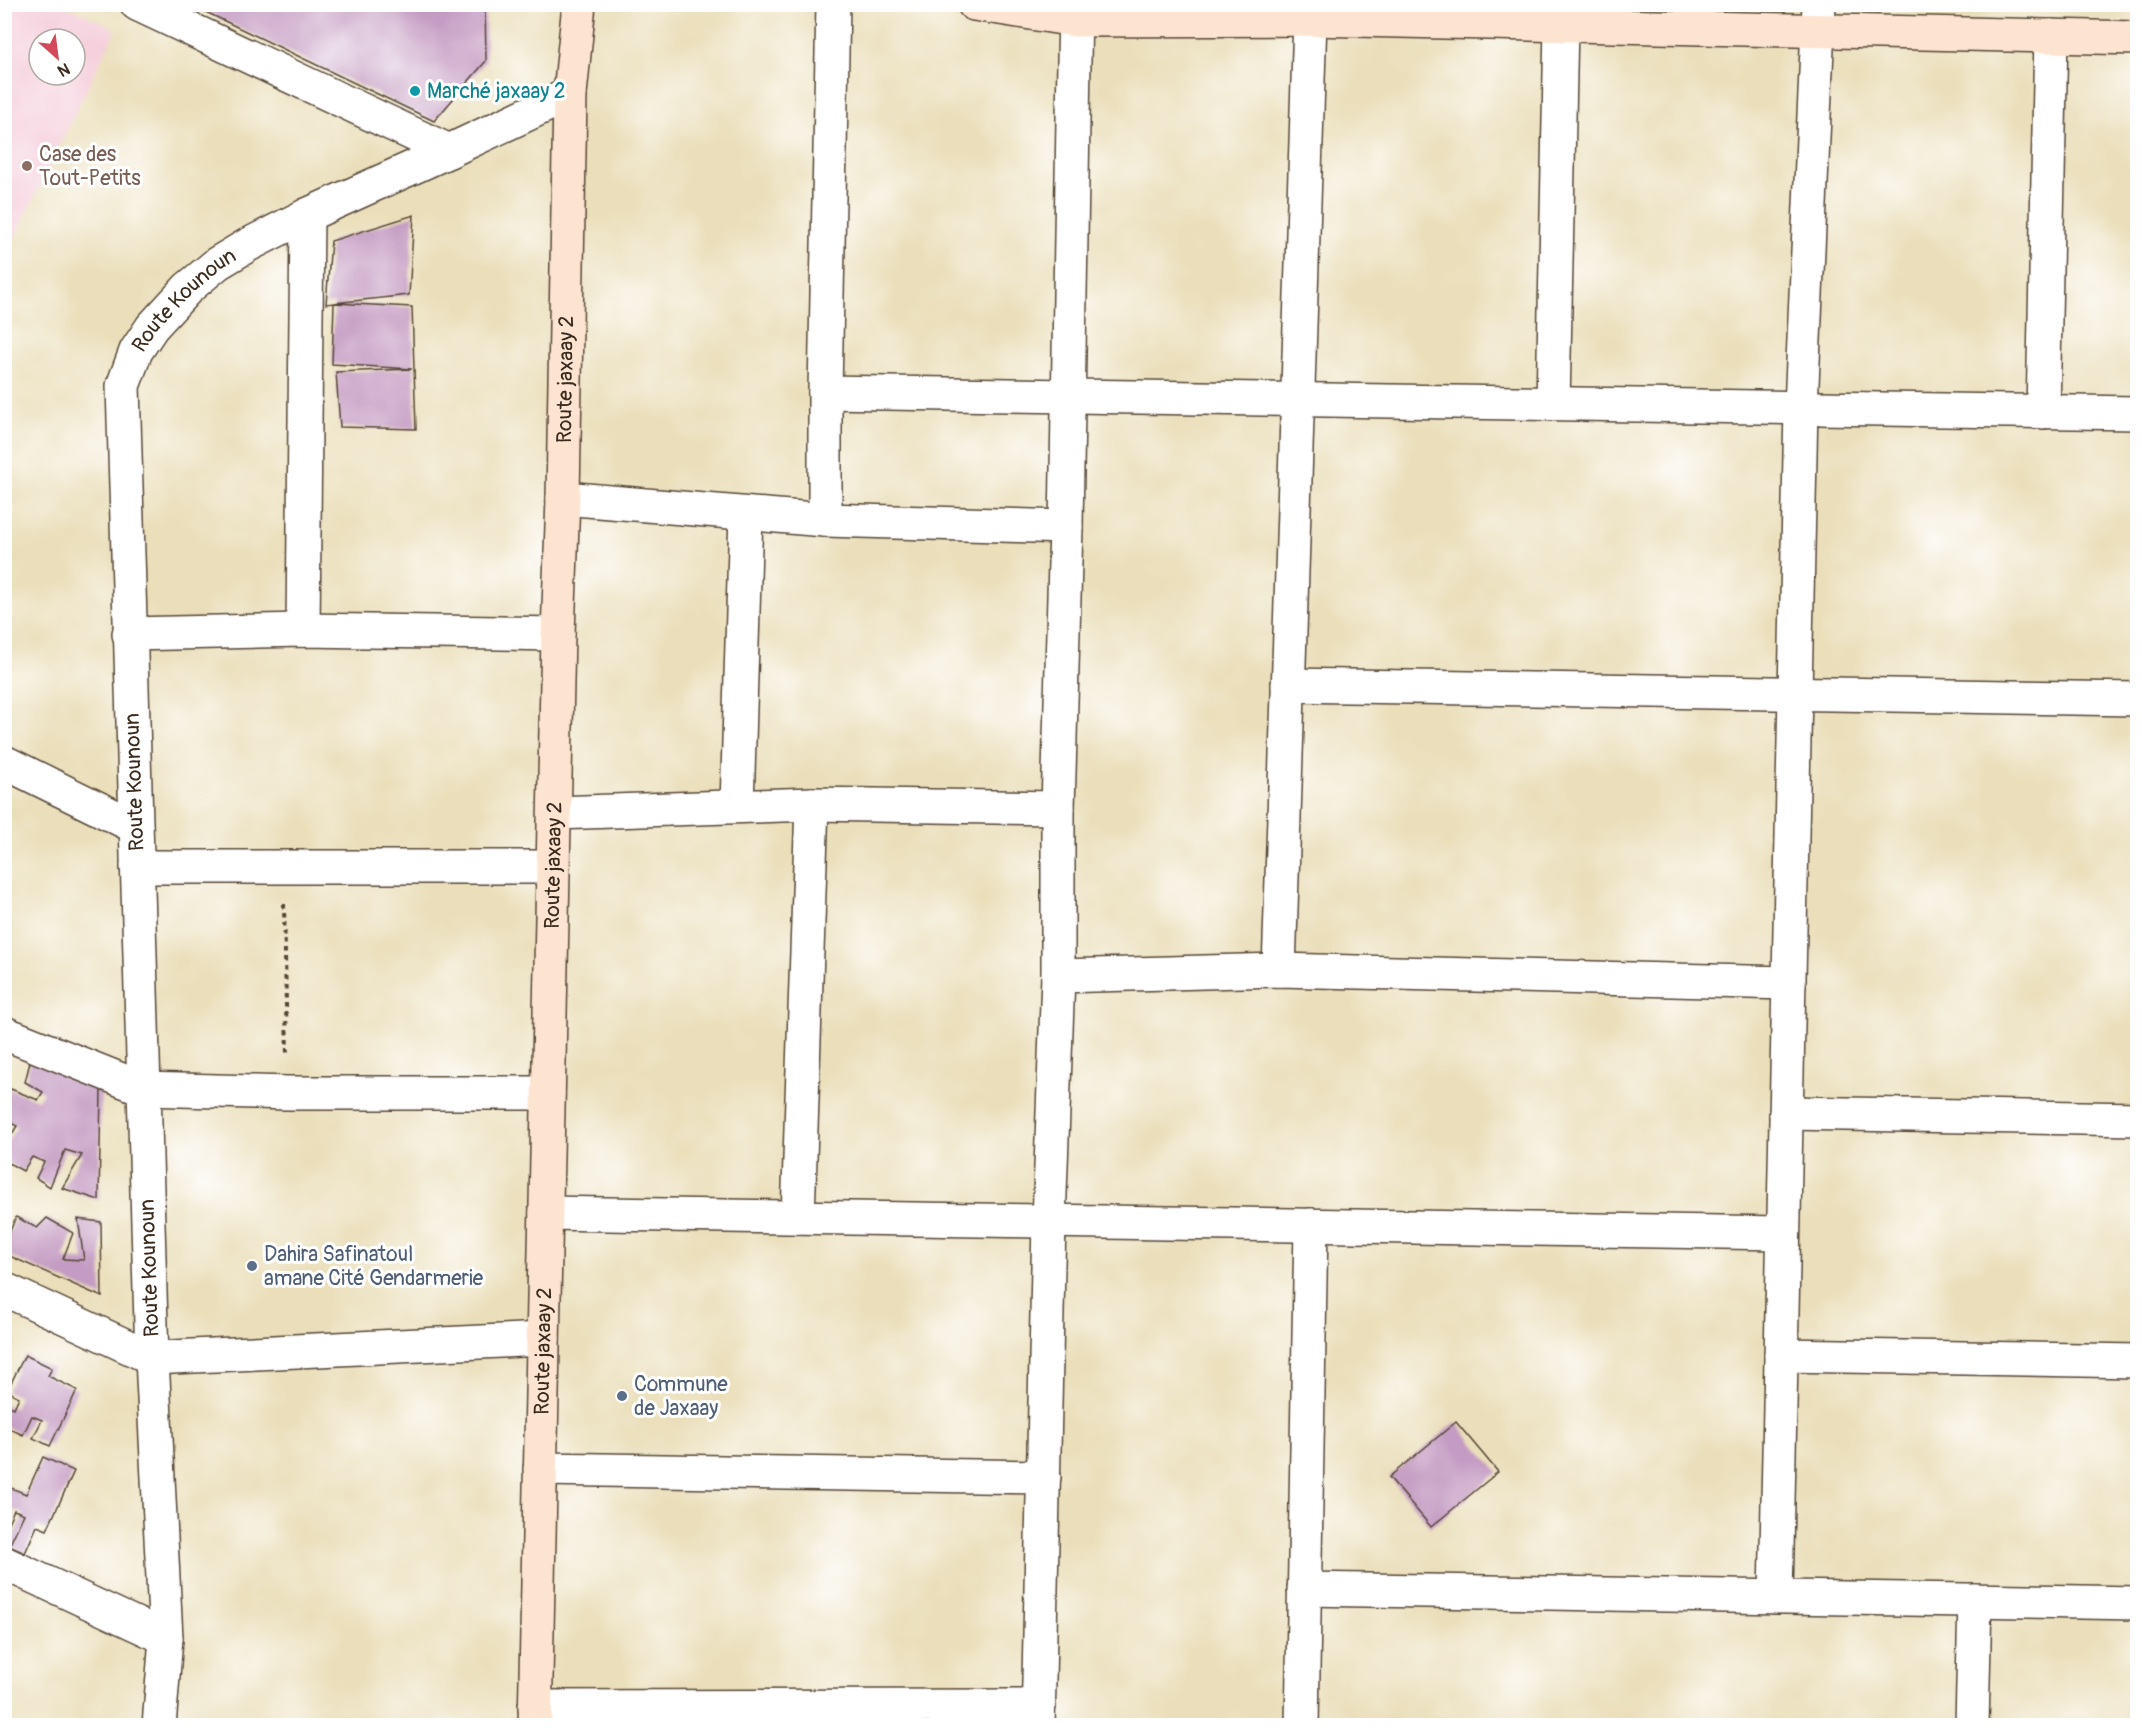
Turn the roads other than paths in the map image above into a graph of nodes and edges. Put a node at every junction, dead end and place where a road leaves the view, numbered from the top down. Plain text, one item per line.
1 (137, 4) edge
2 (579, 4) edge
3 (833, 4) edge
4 (974, 4) edge
5 (1075, 12) edge
6 (1819, 17) edge
7 (1310, 19) junction
8 (1561, 25) junction
9 (2051, 36) junction
10 (2138, 38) edge
11 (570, 94) junction
12 (449, 151) junction
13 (307, 215) junction
14 (825, 392) junction
15 (1067, 396) junction
16 (1298, 399) junction
17 (1553, 404) junction
18 (1801, 407) junction
19 (2043, 411) junction
20 (2138, 413) edge
21 (563, 498) junction
22 (746, 513) junction
23 (825, 520) junction
24 (1066, 526) junction
25 (303, 630) junction
26 (129, 634) junction
27 (558, 634) junction
28 (1288, 685) junction
29 (1794, 693) junction
30 (2138, 699) edge
31 (4, 762) edge
32 (812, 804) junction
33 (737, 806) junction
34 (1058, 808) junction
35 (555, 813) junction
36 (136, 828) junction
37 (137, 867) junction
38 (554, 867) junction
39 (1279, 970) junction
40 (1058, 976) junction
41 (1789, 983) junction
42 (4, 1033) edge
43 (144, 1089) junction
44 (548, 1093) junction
45 (1786, 1113) junction
46 (2138, 1119) edge
47 (546, 1213) junction
48 (798, 1217) junction
49 (1049, 1221) junction
50 (1311, 1225) junction
51 (1783, 1233) junction
52 (4, 1289) edge
53 (543, 1339) junction
54 (1780, 1356) junction
55 (152, 1358) junction
56 (2138, 1361) edge
57 (540, 1469) junction
58 (1044, 1477) junction
59 (4, 1563) edge
60 (1304, 1590) junction
61 (1776, 1597) junction
62 (1975, 1600) junction
63 (2138, 1603) edge
64 (166, 1638) junction
65 (535, 1716) edge
66 (1038, 1716) edge
67 (159, 1725) edge
68 (1302, 1725) edge
69 (1972, 1725) edge

1 - 12 street
2 - 11 street, Route jaxaay 2
3 - 14 street
4 - 5 street
5 - 7 street
5 - 15 street
6 - 8 street
6 - 9 street
6 - 18 street
7 - 8 street
7 - 16 street
8 - 17 street
9 - 10 street
9 - 19 street
11 - 12 street, Route Kounoun
11 - 21 street, Route jaxaay 2
12 - 13 street, Route Kounoun
13 - 25 street
13 - 26 street, Route Kounoun
14 - 15 street
14 - 23 street
15 - 16 street
15 - 24 street
16 - 17 street
16 - 28 street
17 - 18 street
18 - 19 street
18 - 29 street
19 - 20 street
21 - 22 street
21 - 27 street, Route jaxaay 2
22 - 23 street
22 - 33 street
23 - 24 street
24 - 34 street
25 - 26 street
25 - 27 street
26 - 36 street, Route Kounoun
27 - 35 street, Route jaxaay 2
28 - 29 street
28 - 39 street
29 - 30 street
29 - 41 street
31 - 36 street
32 - 33 street
32 - 34 street
32 - 48 street
33 - 35 street
34 - 40 street
35 - 38 street, Route jaxaay 2
36 - 37 street, Route Kounoun
37 - 38 street
37 - 43 street, Route Kounoun
38 - 44 street, Route jaxaay 2
39 - 40 street
39 - 41 street
40 - 49 street
41 - 45 street
42 - 43 street
43 - 44 street
43 - 55 street, Route Kounoun
44 - 47 street, Route jaxaay 2
45 - 46 street
45 - 51 street
47 - 48 street
47 - 53 street, Route jaxaay 2
48 - 49 street
49 - 50 street
49 - 58 street
50 - 51 street
50 - 60 street
51 - 54 street
52 - 55 street
53 - 55 street
53 - 57 street, Route jaxaay 2
54 - 56 street
54 - 61 street
55 - 64 street, Route Kounoun
57 - 58 street
57 - 65 street, Route jaxaay 2
58 - 66 street
59 - 64 street
60 - 61 street
60 - 68 street
61 - 62 street
62 - 63 street
62 - 69 street
64 - 67 street, Route Kounoun
65 - 66 street

